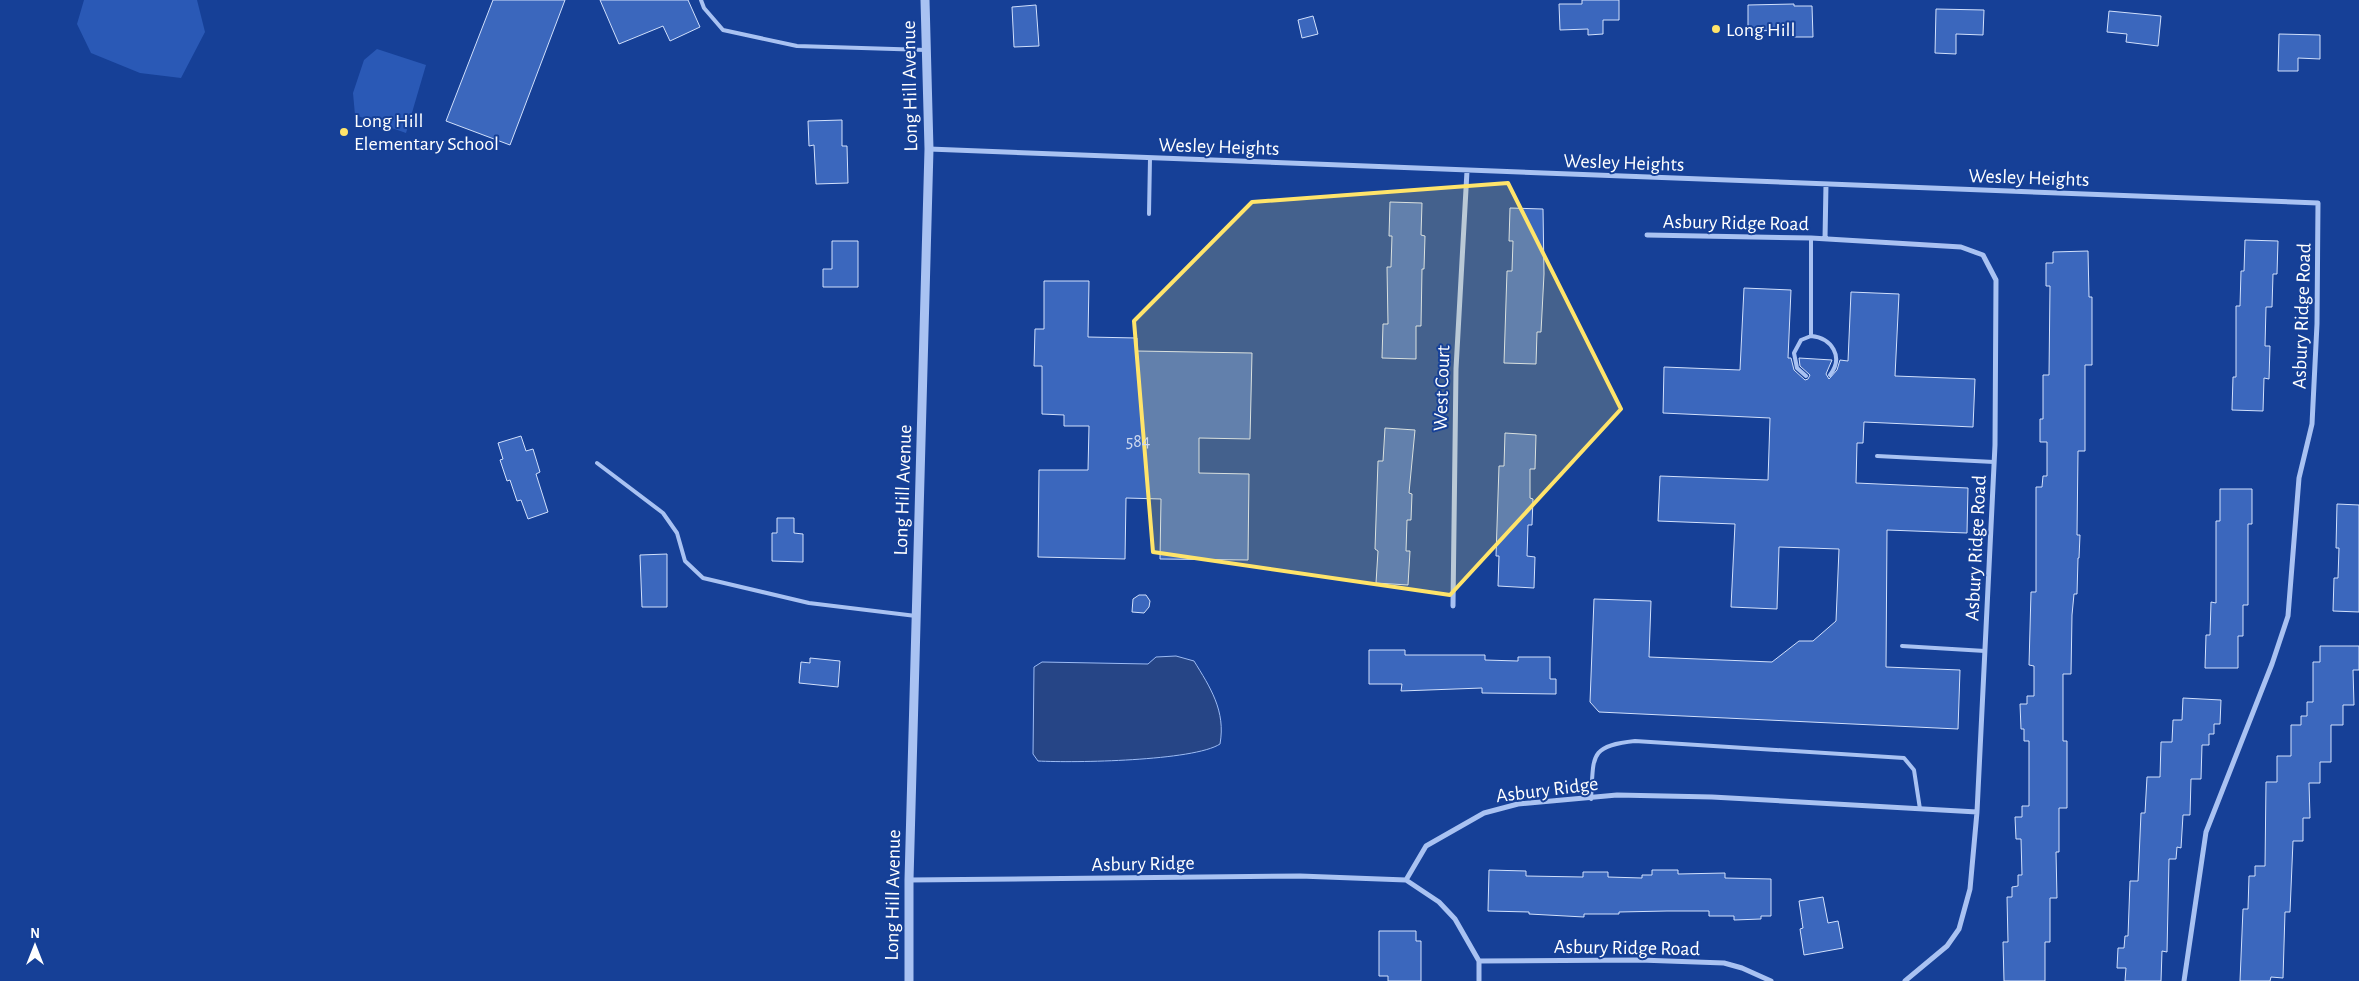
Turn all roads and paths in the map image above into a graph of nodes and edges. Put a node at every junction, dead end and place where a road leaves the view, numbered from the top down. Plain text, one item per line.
1 (701, 0) edge
2 (925, 0) edge
3 (926, 50) junction
4 (929, 148) junction
5 (1150, 158) junction
6 (1467, 171) junction
7 (1826, 184) junction
8 (2318, 203) joint
9 (1149, 214) dead end
10 (1647, 235) dead end
11 (1811, 238) junction
12 (1825, 239) junction
13 (1811, 336) junction
14 (1830, 375) dead end
15 (1806, 376) dead end
16 (1877, 456) dead end
17 (1994, 462) junction
18 (597, 463) dead end
19 (1453, 606) dead end
20 (916, 616) junction
21 (1902, 646) dead end
22 (1985, 651) junction
23 (1590, 799) junction
24 (1920, 809) junction
25 (1977, 812) junction
26 (908, 880) junction
27 (1406, 880) junction
28 (1479, 961) junction
29 (909, 981) edge
30 (1479, 981) edge
31 (1771, 981) edge
32 (1905, 981) edge
33 (2184, 981) edge

1 - 3 lane
2 - 3 street, Long Hill Avenue
3 - 4 street, Long Hill Avenue
4 - 5 street, Wesley Heights
4 - 20 street, Long Hill Avenue
5 - 6 street, Wesley Heights
5 - 9 lane
6 - 7 street, Wesley Heights
6 - 19 street, West Court
7 - 8 street, Wesley Heights
7 - 12 street, Asbury Ridge Road
8 - 33 street, Asbury Ridge Road
10 - 11 street, Asbury Ridge Road
11 - 12 street, Asbury Ridge Road
11 - 13 lane
12 - 17 street, Asbury Ridge Road
13 - 14 lane
13 - 15 lane
16 - 17 lane
17 - 22 street, Asbury Ridge Road
18 - 20 lane
20 - 26 street, Long Hill Avenue
21 - 22 lane
22 - 25 street, Asbury Ridge Road
23 - 24 street, Asbury Ridge
23 - 24 lane
23 - 27 street, Asbury Ridge
24 - 25 street, Asbury Ridge
25 - 32 street, Asbury Ridge Road
26 - 27 street, Asbury Ridge
26 - 29 street, Long Hill Avenue
27 - 28 street
28 - 30 street
28 - 31 street, Asbury Ridge Road

